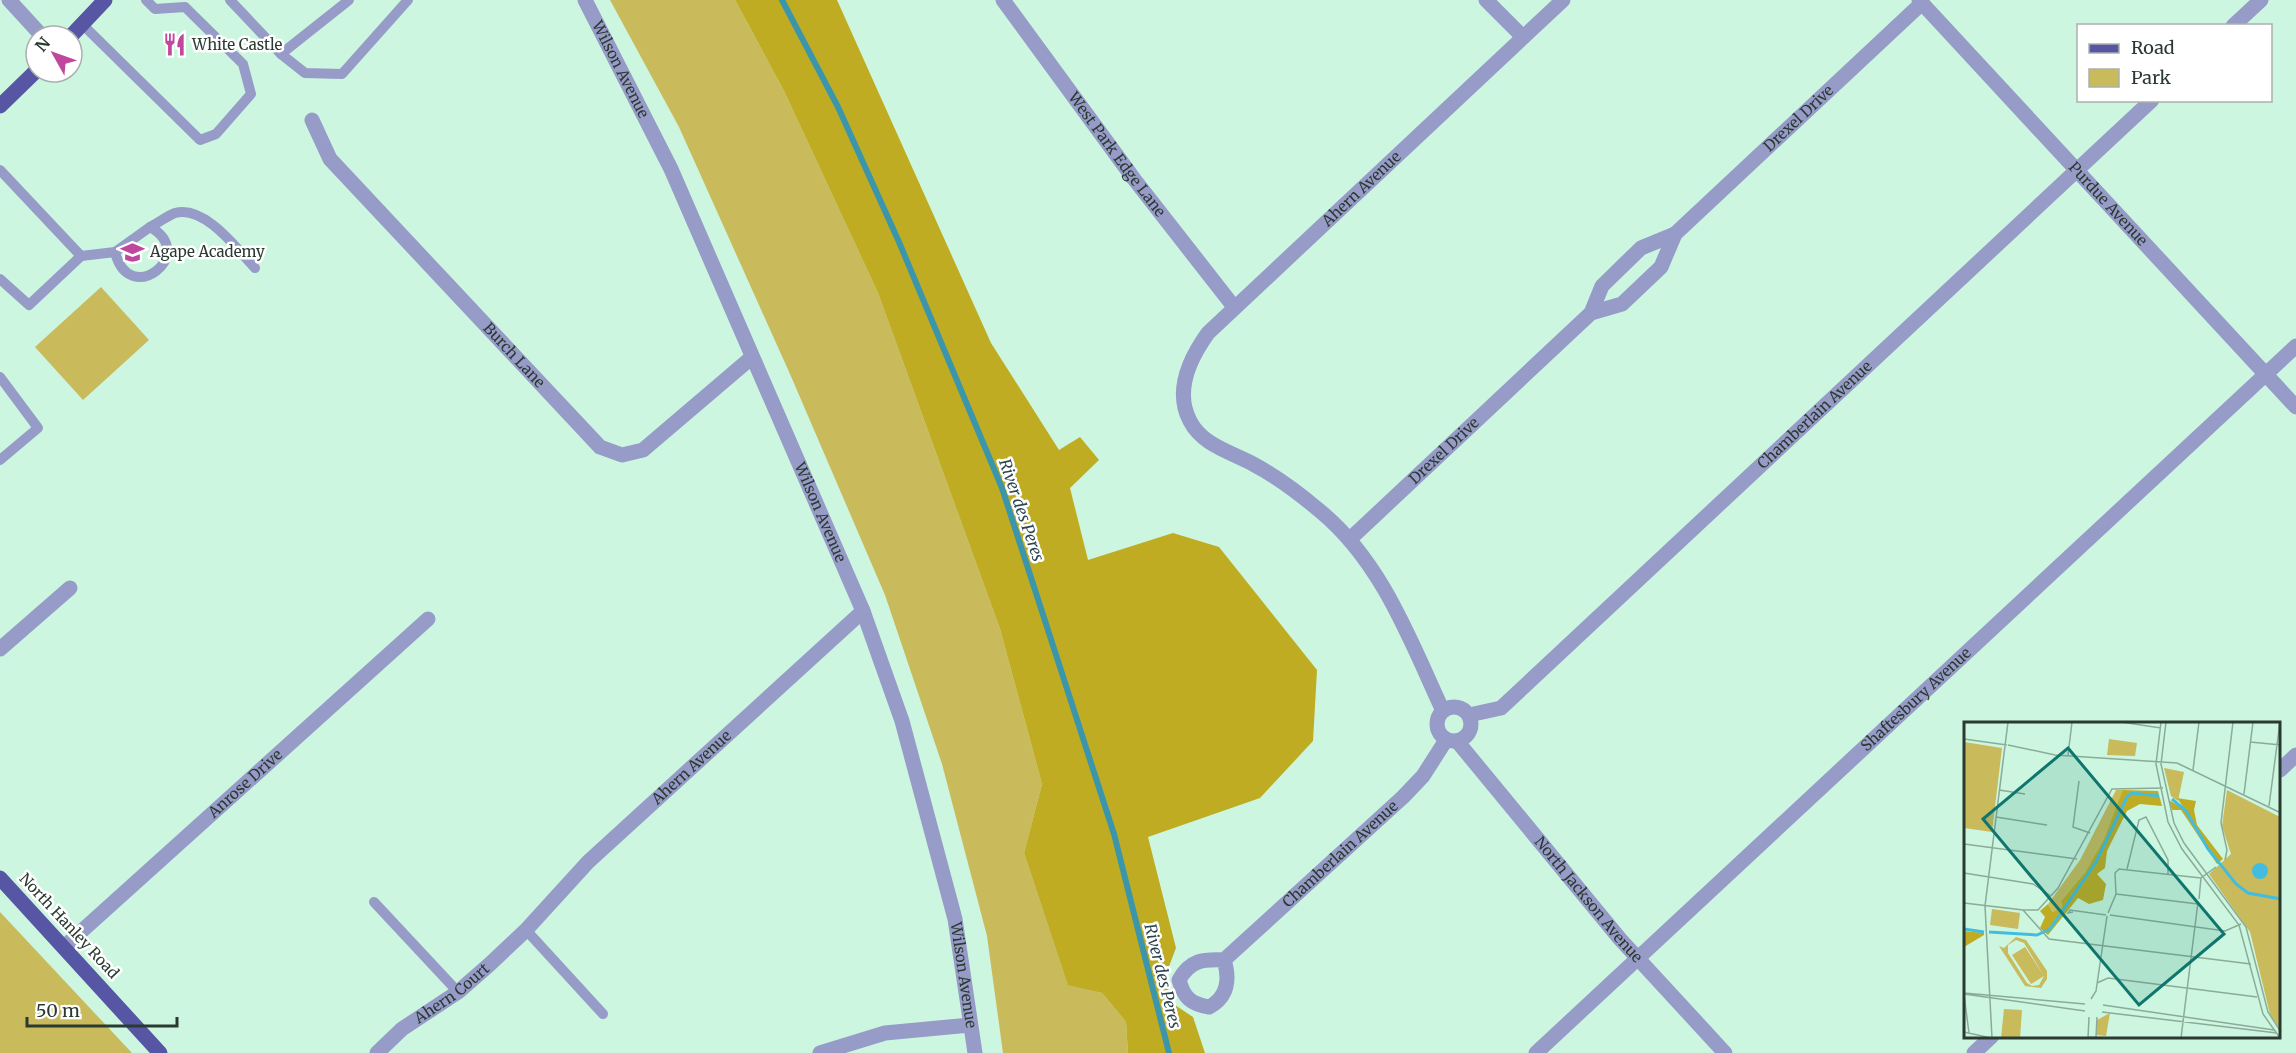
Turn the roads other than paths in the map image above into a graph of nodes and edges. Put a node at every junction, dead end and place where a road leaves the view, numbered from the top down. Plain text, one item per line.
1 (9, 0) edge
2 (105, 0) edge
3 (146, 0) edge
4 (230, 0) edge
5 (348, 0) edge
6 (408, 0) edge
7 (585, 0) edge
8 (1003, 0) edge
9 (1486, 0) edge
10 (1563, 0) edge
11 (2260, 0) edge
12 (1920, 1) edge
13 (31, 24) edge
14 (82, 24) edge
15 (2235, 24) edge
16 (84, 26) edge
17 (1523, 37) junction
18 (281, 54) junction
19 (24, 83) edge
20 (2150, 102) edge
21 (0, 106) edge
22 (312, 120) dead end
23 (0, 170) edge
24 (2078, 170) junction
25 (150, 227) junction
26 (1675, 234) junction
27 (115, 252) junction
28 (81, 256) junction
29 (255, 268) dead end
30 (0, 279) edge
31 (1234, 307) junction
32 (1591, 313) junction
33 (2296, 346) edge
34 (751, 358) junction
35 (2265, 374) junction
36 (0, 377) edge
37 (2296, 407) edge
38 (0, 460) edge
39 (1350, 539) junction
40 (70, 588) dead end
41 (863, 611) junction
42 (428, 620) dead end
43 (0, 649) edge
44 (1443, 711) junction
45 (1469, 715) junction
46 (1451, 741) junction
47 (2296, 755) edge
48 (2281, 769) edge
49 (0, 878) edge
50 (374, 902) dead end
51 (526, 930) junction
52 (64, 947) junction
53 (1638, 958) junction
54 (1224, 960) dead end
55 (458, 992) junction
56 (603, 1014) dead end
57 (970, 1025) junction
58 (1990, 1038) edge
59 (160, 1053) edge
60 (377, 1053) edge
61 (820, 1053) edge
62 (975, 1053) edge
63 (1536, 1053) edge
64 (1725, 1053) edge
65 (1974, 1053) edge

1 - 13 street
2 - 14 main road
3 - 16 lane
4 - 18 lane
5 - 18 lane
6 - 18 lane
7 - 34 street, Wilson Avenue
8 - 31 street, West Park Edge Lane
9 - 17 street
10 - 17 street, Ahern Avenue
11 - 15 street
12 - 24 street, Purdue Avenue
12 - 26 street, Drexel Drive
17 - 31 street, Ahern Avenue
19 - 21 main road
20 - 24 street, Chamberlain Avenue
22 - 34 street, Burch Lane
23 - 28 lane
24 - 35 street, Purdue Avenue
24 - 45 street, Chamberlain Avenue
25 - 27 lane
25 - 27 lane
25 - 29 lane
26 - 32 street, Drexel Drive
26 - 32 street, Drexel Drive
27 - 28 lane
28 - 30 lane
31 - 39 street, Ahern Avenue
32 - 39 street, Drexel Drive
33 - 35 street, Shaftesbury Avenue
34 - 41 street, Wilson Avenue
35 - 37 street, Purdue Avenue
35 - 53 street, Shaftesbury Avenue
36 - 38 lane
39 - 44 street
40 - 43 street
41 - 51 street, Ahern Avenue
41 - 57 street, Wilson Avenue
42 - 52 street, Anrose Drive
44 - 45 street
44 - 46 street
45 - 46 street
46 - 53 street, North Jackson Avenue
46 - 54 street, Chamberlain Avenue
47 - 48 street
49 - 52 main road, North Hanley Road
50 - 55 lane
51 - 55 street, Ahern Court
51 - 56 lane
52 - 59 main road, North Hanley Road
53 - 63 street, Shaftesbury Avenue
53 - 64 street, North Jackson Avenue
55 - 60 street, Ahern Court
57 - 61 street
57 - 62 street, Wilson Avenue
58 - 65 street

